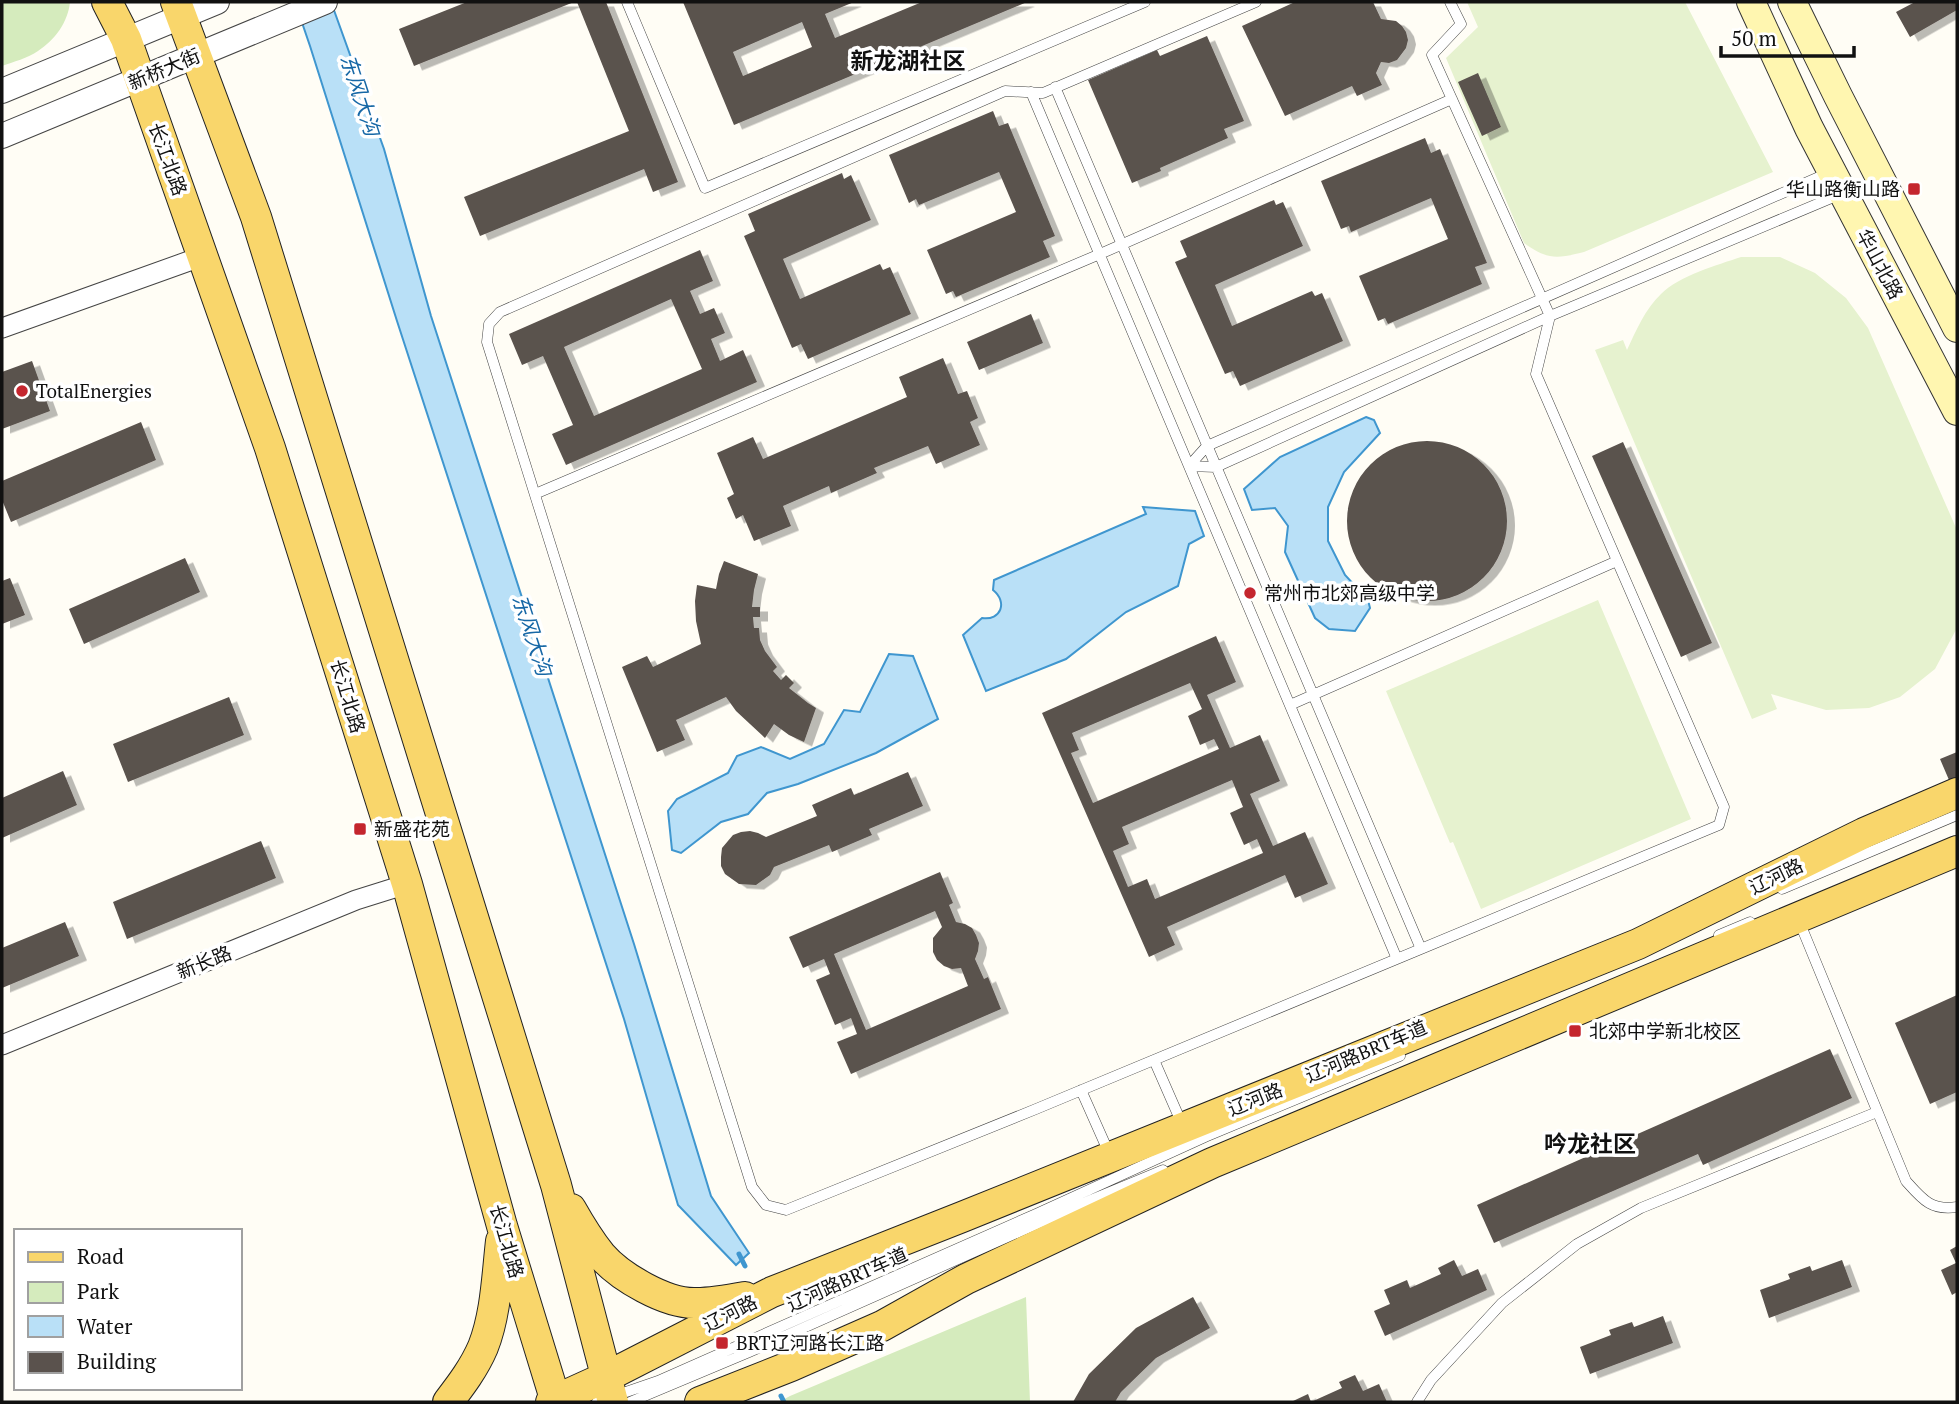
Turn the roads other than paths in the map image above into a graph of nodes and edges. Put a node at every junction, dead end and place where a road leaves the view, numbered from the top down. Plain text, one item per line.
1 (107, 2) edge
2 (217, 2) edge
3 (325, 2) edge
4 (627, 2) edge
5 (1145, 2) edge
6 (1256, 2) edge
7 (1450, 2) edge
8 (1751, 2) edge
9 (1792, 2) edge
10 (179, 9) edge
11 (126, 39) junction
12 (196, 56) junction
13 (140, 79) junction
14 (1055, 87) junction
15 (2, 91) edge
16 (1031, 92) junction
17 (1452, 99) junction
18 (2, 136) edge
19 (1838, 183) junction
20 (1121, 244) junction
21 (1100, 254) junction
22 (203, 256) junction
23 (1541, 298) junction
24 (1550, 316) junction
25 (2, 328) edge
26 (1957, 328) edge
27 (1957, 411) edge
28 (1208, 446) junction
29 (1189, 466) junction
30 (1216, 467) junction
31 (535, 494) junction
32 (1617, 561) junction
33 (1313, 696) junction
34 (1290, 705) junction
35 (1957, 793) edge
36 (1957, 815) edge
37 (1957, 851) edge
38 (407, 884) junction
39 (1774, 892) dead end
40 (1797, 918) junction
41 (1714, 919) dead end
42 (1757, 919) dead end
43 (1706, 940) dead end
44 (1421, 949) junction
45 (1397, 959) junction
46 (1532, 998) dead end
47 (2, 1045) edge
48 (1409, 1052) dead end
49 (1154, 1060) junction
50 (1082, 1090) junction
51 (1877, 1112) junction
52 (1184, 1127) junction
53 (1111, 1157) junction
54 (1169, 1168) dead end
55 (556, 1185) junction
56 (1957, 1207) edge
57 (502, 1226) junction
58 (734, 1305) junction
59 (784, 1331) junction
60 (754, 1371) junction
61 (612, 1396) edge
62 (448, 1402) edge
63 (554, 1402) edge
64 (700, 1402) edge
65 (732, 1402) edge
66 (1417, 1402) edge

1 - 11 main road, 长江北路
2 - 10 street
3 - 12 street, 新桥大街
4 - 5 lane
6 - 14 lane
7 - 17 lane
8 - 19 main road, 华山北路
9 - 26 main road, 华山北路
10 - 11 street
10 - 12 main road
11 - 13 main road, 长江北路
11 - 15 street
12 - 13 street, 新桥大街
12 - 55 main road
13 - 18 street, 新桥大街
13 - 22 main road, 长江北路
14 - 16 lane
14 - 20 lane
16 - 21 lane
16 - 31 lane
17 - 20 lane
17 - 23 lane
19 - 23 lane
19 - 24 lane
19 - 27 main road, 华山北路
20 - 21 lane
20 - 28 lane
21 - 29 lane
21 - 31 lane
22 - 25 street
22 - 38 main road, 长江北路
23 - 24 lane
23 - 28 lane
24 - 30 lane
24 - 32 lane
28 - 29 lane
28 - 30 lane
29 - 30 lane
29 - 34 lane
30 - 33 lane
31 - 50 lane
32 - 33 lane
32 - 44 lane
33 - 34 lane
33 - 44 lane
34 - 45 lane
35 - 52 main road, 辽河路
36 - 39 lane
37 - 40 main road
38 - 47 street, 新长路
38 - 57 main road, 长江北路
40 - 51 lane
40 - 60 main road
41 - 46 lane
42 - 43 lane
44 - 45 lane
45 - 49 lane
48 - 59 lane, 辽河路BRT车道
49 - 50 lane
49 - 52 lane
50 - 53 lane
51 - 56 lane
51 - 66 lane
52 - 53 main road, 辽河路
53 - 58 main road, 辽河路
54 - 59 lane, 辽河路BRT车道
55 - 58 main road
55 - 61 main road
57 - 62 main road
57 - 63 main road, 长江北路
58 - 61 main road, 辽河路
59 - 60 lane, 辽河路BRT车道
59 - 61 lane, 辽河路BRT车道
60 - 61 lane, 辽河路BRT车道
60 - 64 main road
60 - 65 main road
61 - 63 main road, 辽河路

